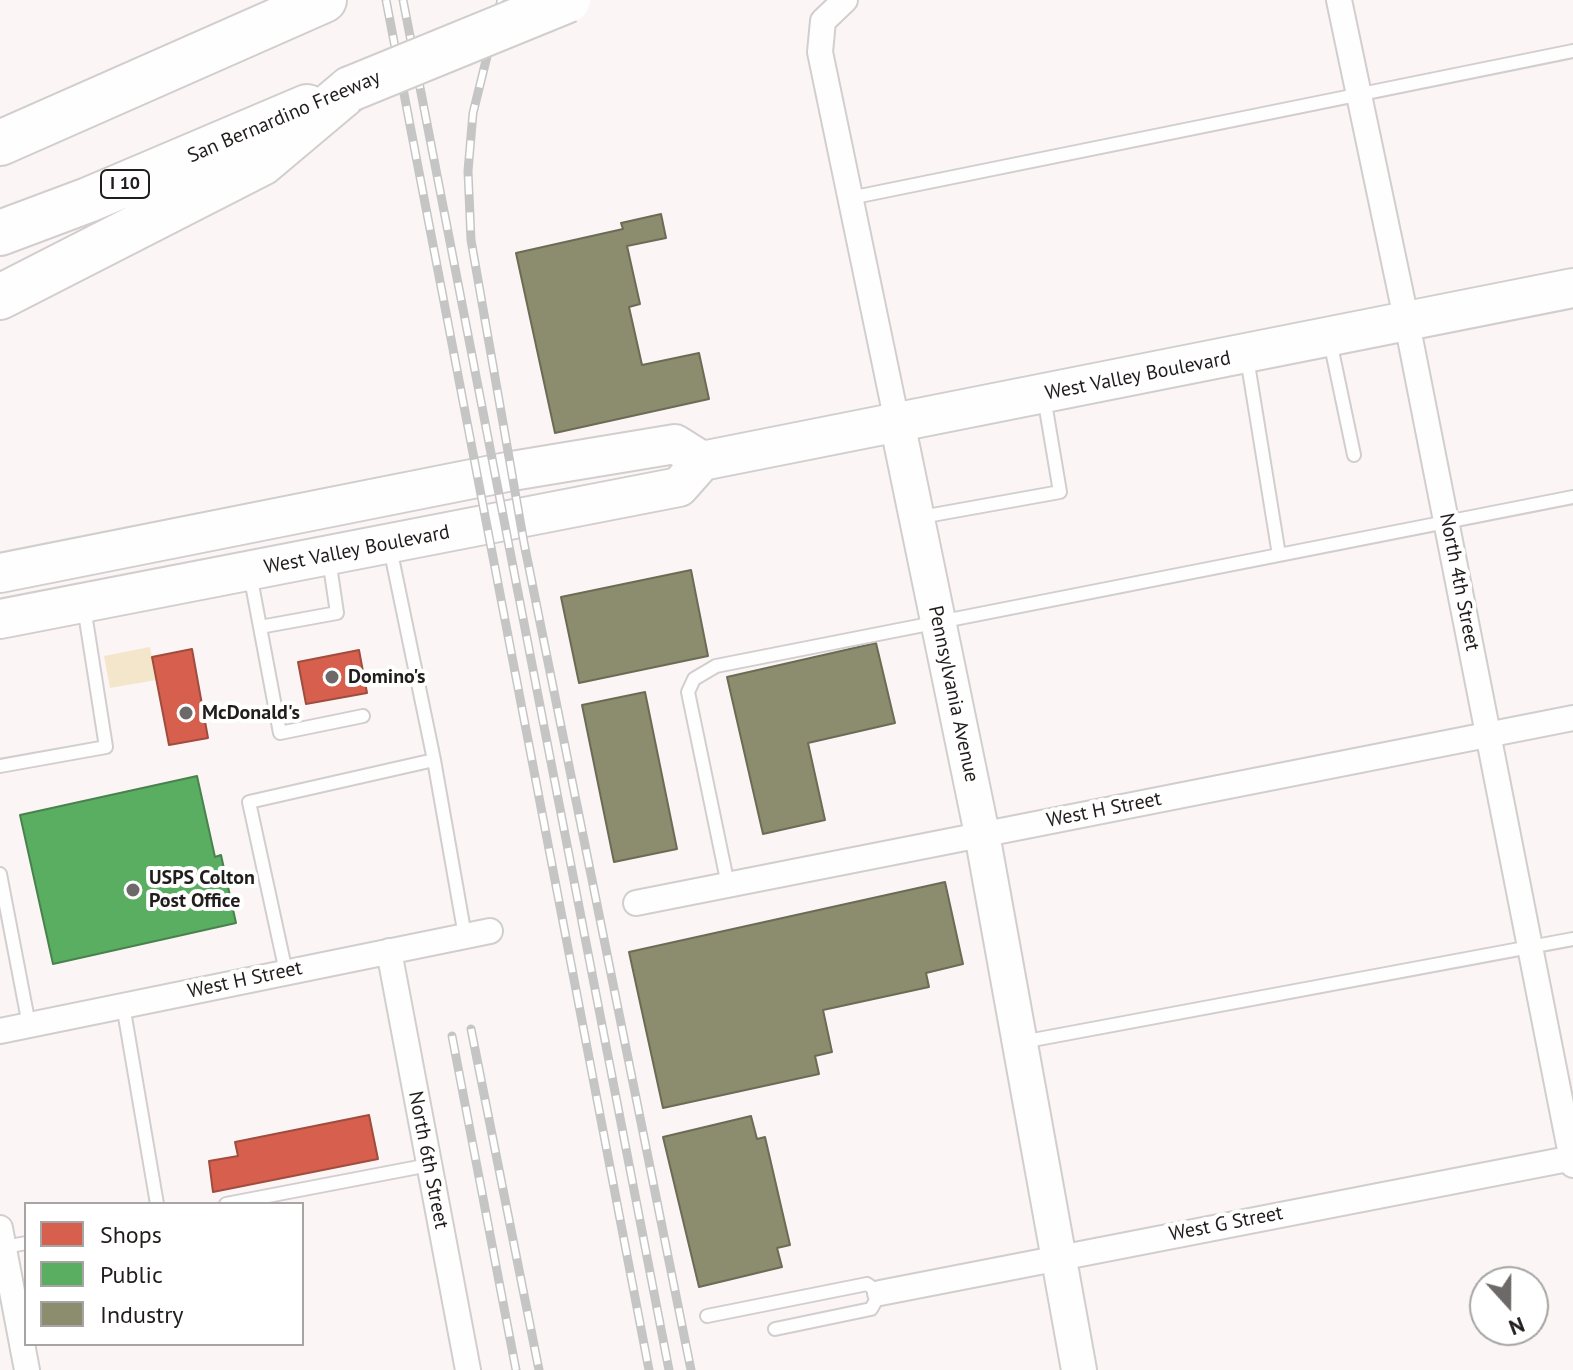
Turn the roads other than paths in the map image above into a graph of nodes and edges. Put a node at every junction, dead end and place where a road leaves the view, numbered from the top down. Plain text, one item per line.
1 (324, 0) edge
2 (568, 0) edge
3 (845, 0) edge
4 (1339, 0) edge
5 (1573, 51) edge
6 (1359, 94) junction
7 (0, 143) edge
8 (255, 147) junction
9 (850, 198) junction
10 (0, 233) edge
11 (1573, 288) edge
12 (0, 297) edge
13 (1407, 323) junction
14 (1329, 338) junction
15 (1246, 355) junction
16 (1043, 394) junction
17 (897, 422) junction
18 (1354, 455) dead end
19 (702, 461) junction
20 (1573, 497) edge
21 (318, 510) junction
22 (917, 517) junction
23 (1447, 522) junction
24 (390, 544) junction
25 (1279, 555) junction
26 (328, 556) junction
27 (250, 570) junction
28 (0, 573) edge
29 (202, 580) junction
30 (83, 604) junction
31 (0, 619) edge
32 (938, 623) junction
33 (260, 627) junction
34 (363, 716) dead end
35 (1573, 718) edge
36 (1489, 735) junction
37 (434, 760) junction
38 (0, 766) edge
39 (982, 834) junction
40 (0, 874) edge
41 (728, 885) junction
42 (636, 903) dead end
43 (490, 931) dead end
44 (465, 936) junction
45 (1573, 939) edge
46 (1531, 947) junction
47 (389, 951) junction
48 (286, 972) junction
49 (123, 1005) junction
50 (29, 1025) junction
51 (0, 1031) edge
52 (1019, 1042) junction
53 (1573, 1161) edge
54 (429, 1165) junction
55 (157, 1202) edge
56 (236, 1202) edge
57 (7, 1241) edge
58 (1057, 1257) junction
59 (880, 1293) junction
60 (707, 1316) dead end
61 (775, 1329) dead end
62 (27, 1370) edge
63 (468, 1370) edge
64 (1079, 1370) edge

1 - 7 highway
2 - 8 highway, San Bernardino Freeway / I 10, bridge
3 - 9 street, Pennsylvania Avenue
4 - 6 street, North 4th Street
5 - 6 lane
6 - 9 lane
6 - 13 street, North 4th Street
8 - 10 highway, San Bernardino Freeway / I 10
8 - 12 highway
9 - 17 street, Pennsylvania Avenue
11 - 13 main road, West Valley Boulevard
13 - 14 main road, West Valley Boulevard
13 - 23 street, North 4th Street
14 - 15 main road, West Valley Boulevard
14 - 18 lane
15 - 16 main road, West Valley Boulevard
15 - 25 lane
16 - 17 main road, West Valley Boulevard
16 - 22 lane
17 - 19 main road, West Valley Boulevard
17 - 22 street, Pennsylvania Avenue
19 - 21 main road
19 - 24 main road, West Valley Boulevard
20 - 23 lane
21 - 28 main road
21 - 29 main road
22 - 32 street, Pennsylvania Avenue
23 - 25 lane
23 - 36 street, North 4th Street
24 - 26 main road, West Valley Boulevard
24 - 37 lane
25 - 32 lane
26 - 27 main road, West Valley Boulevard
26 - 33 lane
27 - 29 main road, West Valley Boulevard
27 - 33 lane
29 - 30 main road, West Valley Boulevard
30 - 31 main road, West Valley Boulevard
30 - 38 lane
32 - 39 street, Pennsylvania Avenue
32 - 41 lane
33 - 34 lane
35 - 36 street, West H Street
36 - 39 street, West H Street
36 - 46 street, North 4th Street
37 - 44 lane
37 - 48 lane
39 - 41 street, West H Street
39 - 52 street, Pennsylvania Avenue
40 - 50 lane
41 - 42 street, West H Street
43 - 44 street, West H Street
44 - 47 street, West H Street
45 - 46 lane
46 - 52 lane
46 - 53 street, North 4th Street
47 - 48 street, West H Street
47 - 54 street, North 6th Street
48 - 49 street, West H Street
49 - 50 street, West H Street
49 - 55 lane
50 - 51 street, West H Street
52 - 58 street, Pennsylvania Avenue
53 - 58 street, West G Street
54 - 56 lane
54 - 63 street, North 6th Street
57 - 62 street
58 - 59 street, West G Street
58 - 64 street, Pennsylvania Avenue
59 - 60 lane
59 - 61 lane

